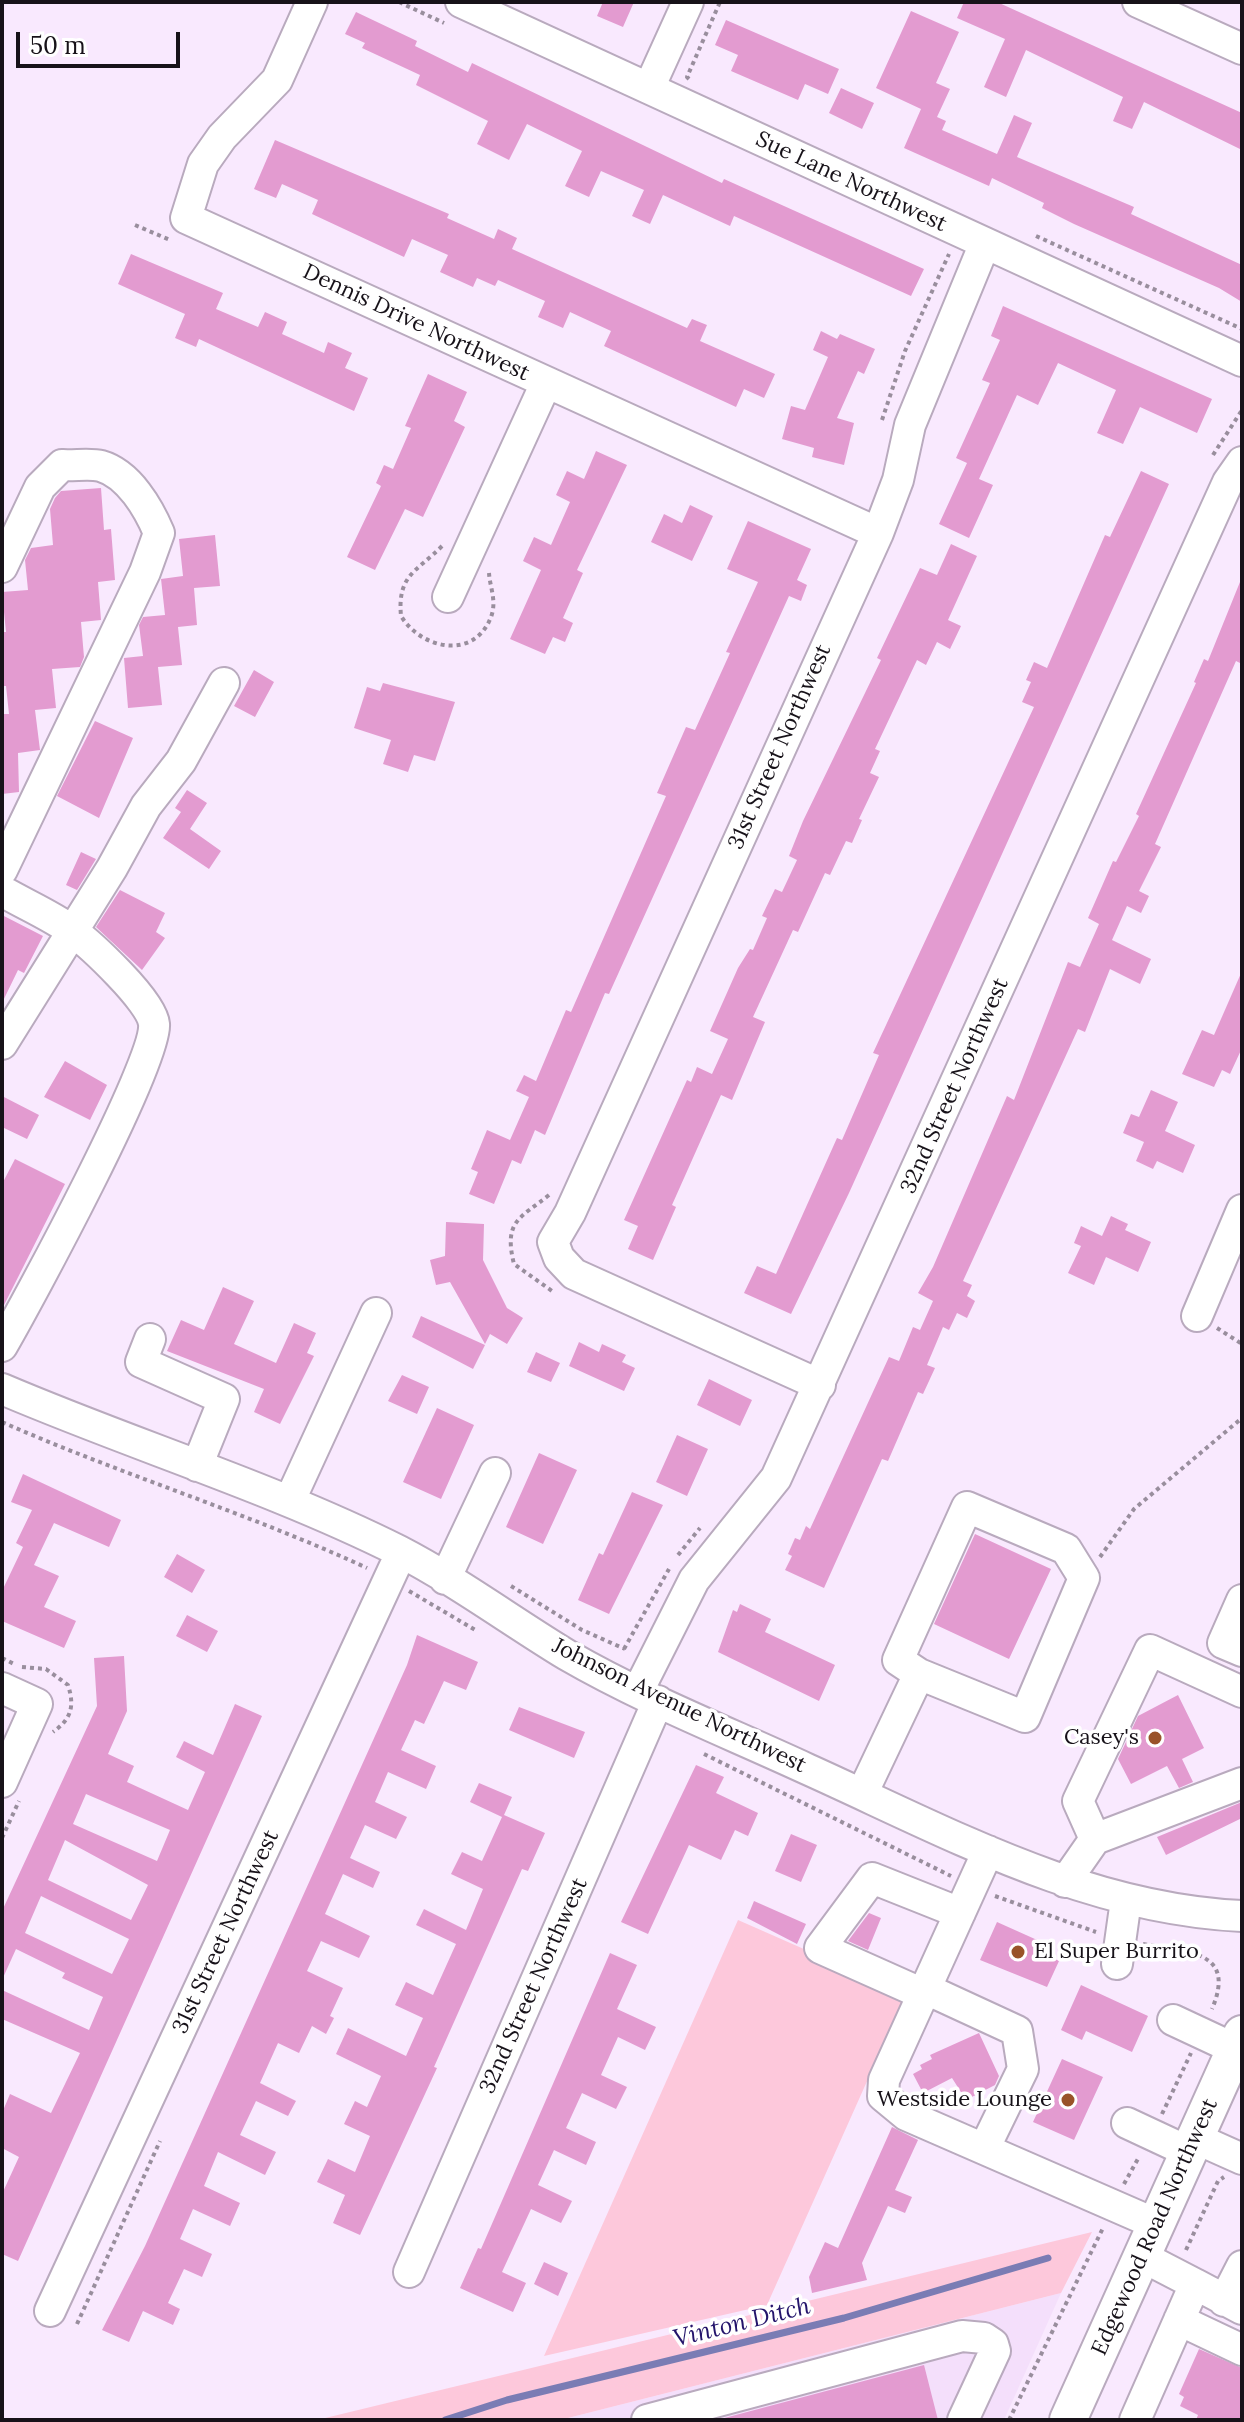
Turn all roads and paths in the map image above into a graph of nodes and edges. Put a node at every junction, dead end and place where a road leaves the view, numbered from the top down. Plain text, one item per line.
1 (312, 2) edge
2 (399, 2) edge
3 (688, 2) edge
4 (720, 2) edge
5 (1138, 2) edge
6 (457, 14) edge
7 (1242, 49) edge
8 (701, 84) dead end
9 (649, 88) junction
10 (135, 225) dead end
11 (1028, 232) dead end
12 (178, 243) dead end
13 (985, 243) junction
14 (950, 252) dead end
15 (1242, 329) edge
16 (1242, 361) edge
17 (546, 383) junction
18 (882, 425) dead end
19 (1242, 462) edge
20 (878, 533) junction
21 (447, 535) dead end
22 (493, 560) dead end
23 (2, 567) edge
24 (448, 597) dead end
25 (224, 683) dead end
26 (2, 870) edge
27 (2, 891) edge
28 (71, 930) junction
29 (2, 1044) edge
30 (552, 1190) dead end
31 (1242, 1210) edge
32 (554, 1291) dead end
33 (376, 1313) dead end
34 (1197, 1316) dead end
35 (150, 1339) dead end
36 (2, 1346) edge
37 (820, 1385) junction
38 (2, 1389) edge
39 (1242, 1418) edge
40 (2, 1422) edge
41 (197, 1466) junction
42 (495, 1473) dead end
43 (290, 1500) junction
44 (707, 1521) dead end
45 (401, 1553) junction
46 (369, 1569) dead end
47 (1084, 1578) junction
48 (445, 1579) junction
49 (1242, 1600) edge
50 (624, 1649) dead end
51 (1242, 1651) edge
52 (919, 1674) junction
53 (2, 1688) edge
54 (1242, 1692) edge
55 (648, 1696) junction
56 (2, 1782) edge
57 (1242, 1783) edge
58 (862, 1794) junction
59 (1095, 1839) junction
60 (988, 1851) junction
61 (1065, 1882) junction
62 (1126, 1900) junction
63 (960, 1913) junction
64 (1242, 1916) edge
65 (1222, 1961) dead end
66 (1117, 1964) dead end
67 (1228, 1967) dead end
68 (924, 1991) junction
69 (1173, 2020) dead end
70 (1238, 2041) edge
71 (1127, 2123) dead end
72 (1192, 2145) junction
73 (984, 2149) junction
74 (1242, 2159) edge
75 (1149, 2240) junction
76 (1242, 2266) edge
77 (409, 2272) dead end
78 (1195, 2284) junction
79 (1233, 2305) edge
80 (50, 2311) dead end
81 (1179, 2320) junction
82 (1242, 2350) edge
83 (647, 2420) edge
84 (963, 2420) edge
85 (1068, 2420) edge
86 (1135, 2420) edge

1 - 17 street, Dennis Drive Northwest
2 - 6 path
3 - 9 street
4 - 8 path
5 - 7 street
6 - 9 street, Sue Lane Northwest
9 - 13 street, Sue Lane Northwest
10 - 12 path
11 - 15 path
13 - 16 street, Sue Lane Northwest
13 - 20 street, 31st Street Northwest
14 - 18 path
17 - 20 street, Dennis Drive Northwest
17 - 24 street
19 - 37 street, 32nd Street Northwest
20 - 37 street, 31st Street Northwest
21 - 22 path
23 - 26 street
25 - 28 street
27 - 28 street
28 - 29 street
28 - 36 street
30 - 32 path
31 - 34 street
33 - 43 street
35 - 41 street
37 - 55 street, 32nd Street Northwest
38 - 41 street, Johnson Avenue Northwest
39 - 47 path
40 - 46 path
41 - 43 street, Johnson Avenue Northwest
42 - 48 street
43 - 45 street, Johnson Avenue Northwest
44 - 50 path
45 - 48 street, Johnson Avenue Northwest
45 - 80 street, 31st Street Northwest
47 - 52 street
47 - 52 street
48 - 55 street, Johnson Avenue Northwest
49 - 51 street
52 - 58 street
53 - 56 street
54 - 59 street
55 - 58 street, Johnson Avenue Northwest
55 - 77 street, 32nd Street Northwest
57 - 59 street
58 - 60 street, Johnson Avenue Northwest
59 - 61 street
60 - 61 street, Johnson Avenue Northwest
60 - 63 street
61 - 62 street, Johnson Avenue Northwest
62 - 64 street, Johnson Avenue Northwest
62 - 66 street
63 - 68 street
63 - 68 street
65 - 67 path
68 - 73 street
68 - 73 street
69 - 70 street
70 - 72 main road, Edgewood Road Northwest
71 - 72 street
72 - 74 street
72 - 75 main road, Edgewood Road Northwest
73 - 75 street
75 - 78 street
75 - 85 main road, Edgewood Road Northwest
76 - 79 street
78 - 79 street
78 - 81 street
81 - 82 street
81 - 86 street
83 - 84 street

